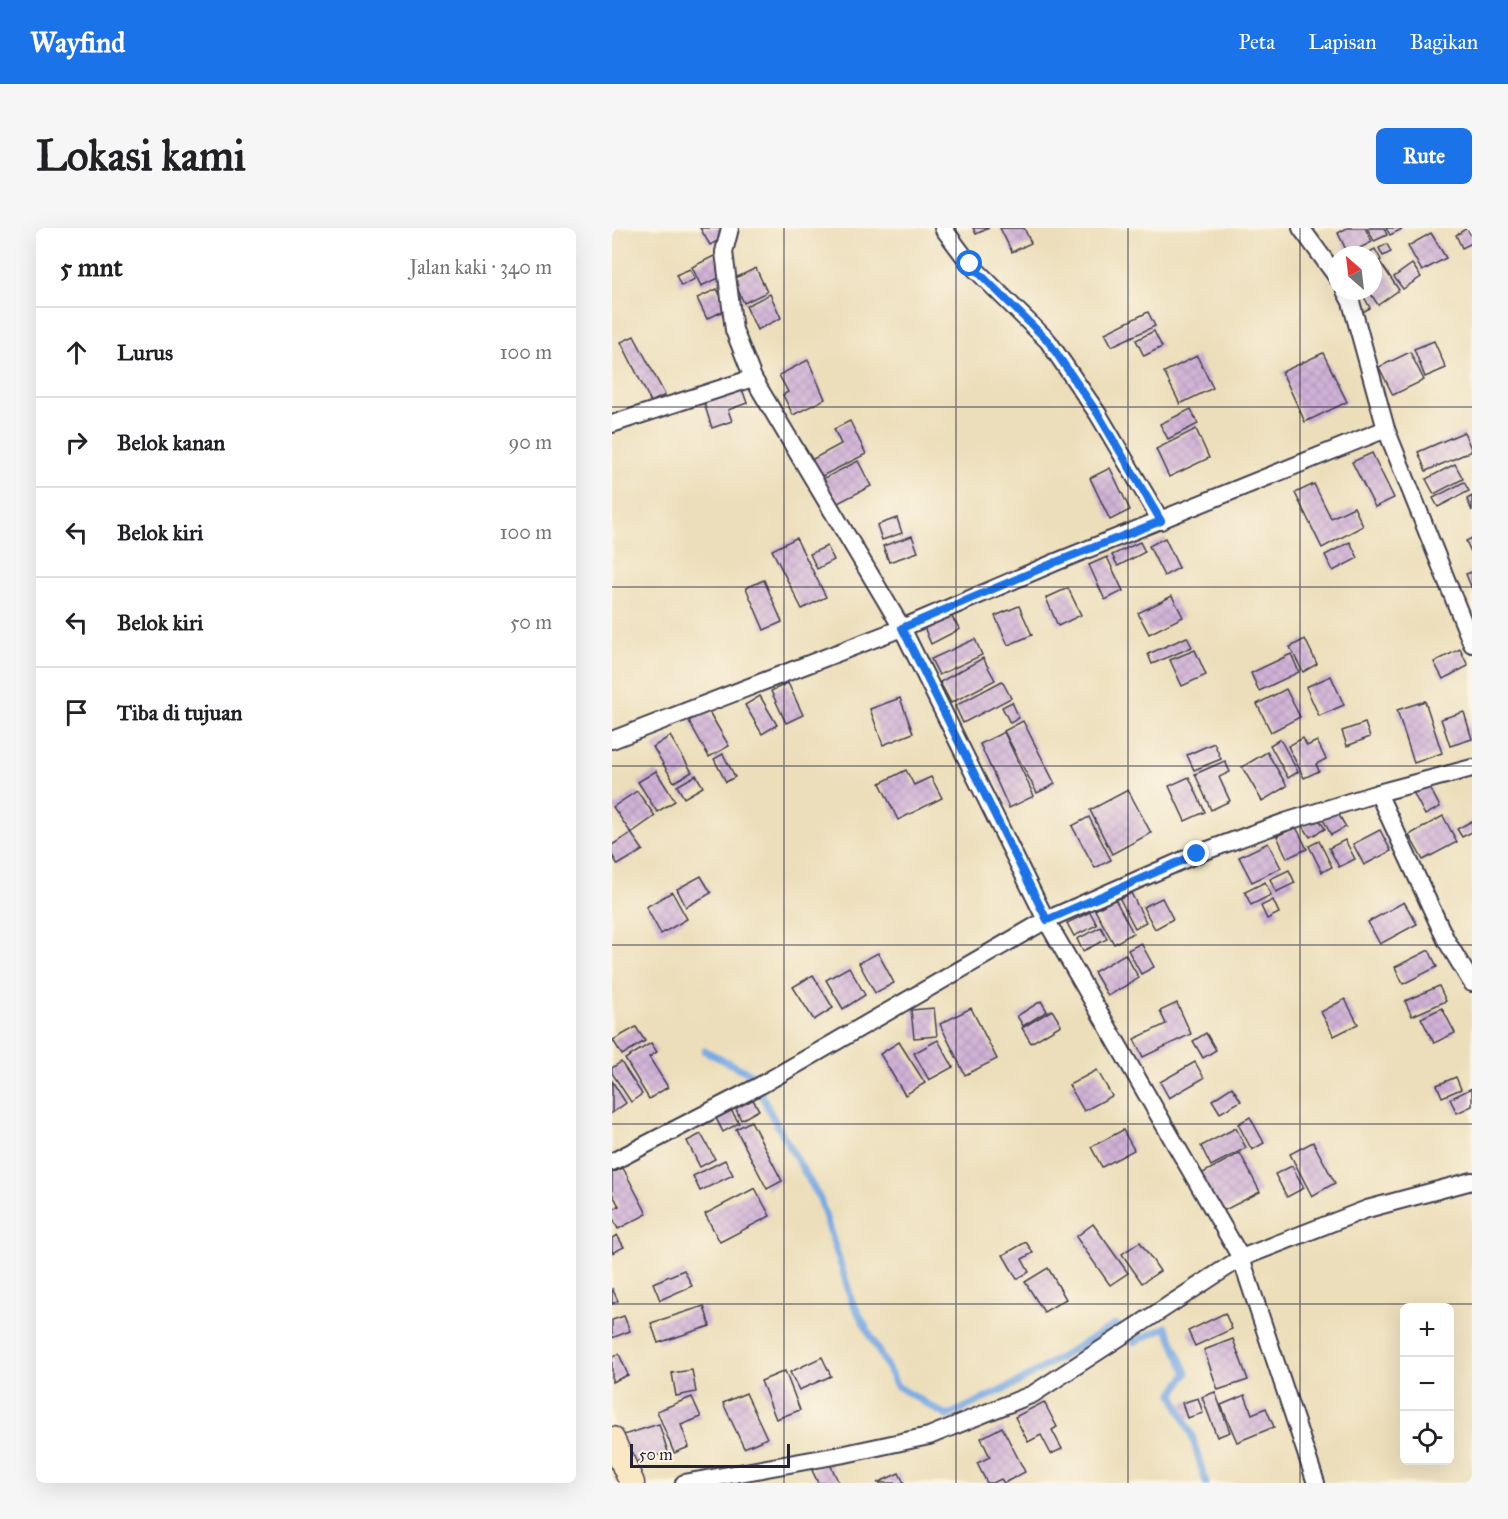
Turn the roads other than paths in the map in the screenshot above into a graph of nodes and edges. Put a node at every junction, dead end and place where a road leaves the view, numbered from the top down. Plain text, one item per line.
1 (730, 228) edge
2 (944, 228) edge
3 (1301, 228) edge
4 (1328, 265) edge
5 (1350, 300) edge
6 (753, 378) junction
7 (612, 424) edge
8 (1386, 429) junction
9 (1161, 521) junction
10 (902, 628) junction
11 (1472, 644) edge
12 (612, 740) edge
13 (1472, 768) edge
14 (1378, 793) junction
15 (1047, 920) junction
16 (1472, 983) edge
17 (612, 1162) edge
18 (1472, 1180) edge
19 (1241, 1258) junction
20 (612, 1439) edge
21 (632, 1483) edge
22 (684, 1483) edge
23 (1316, 1483) edge

1 - 6 street
2 - 9 street
3 - 4 street
5 - 8 street
6 - 7 street
6 - 10 street
8 - 9 street
8 - 11 street
9 - 10 street
10 - 12 street
10 - 15 street
13 - 14 street
14 - 15 street
14 - 16 street
15 - 17 street
15 - 19 street
18 - 19 street
19 - 22 street
19 - 23 street
20 - 21 street

